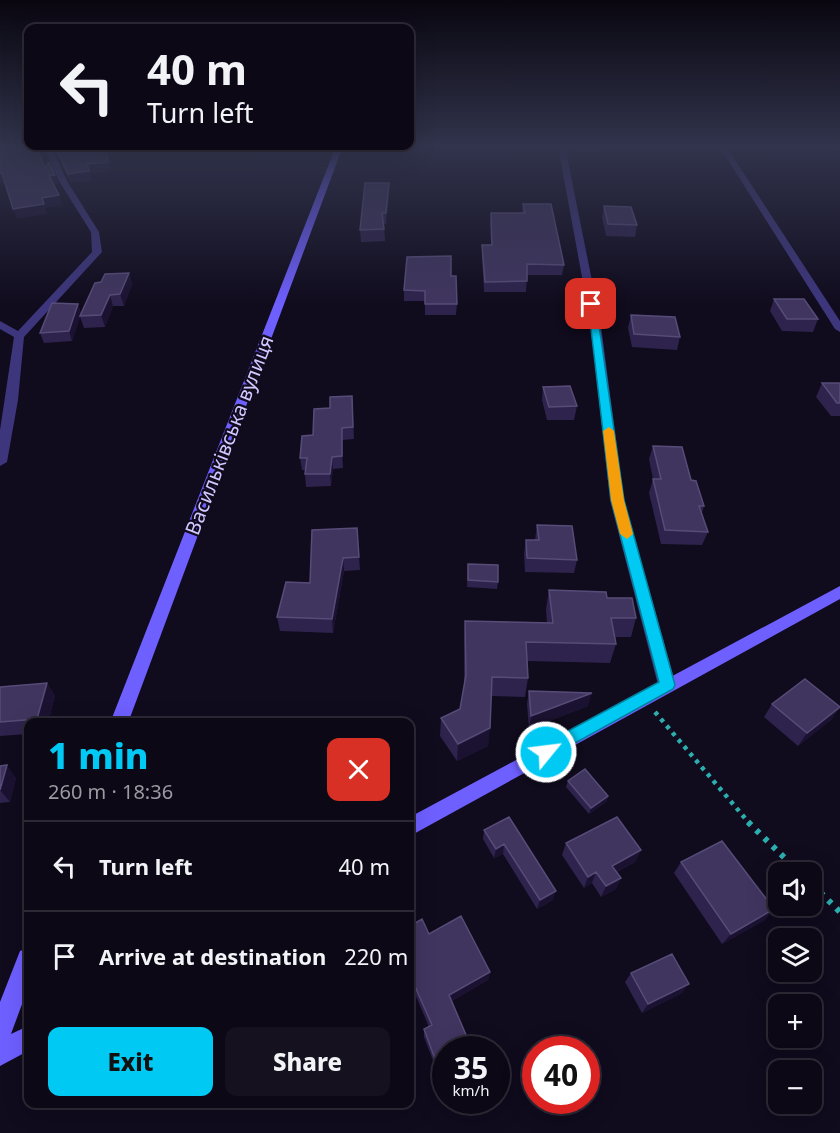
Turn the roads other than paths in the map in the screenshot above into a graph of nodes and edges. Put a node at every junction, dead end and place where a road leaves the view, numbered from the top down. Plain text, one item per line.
1 (74, 199) edge
2 (320, 199) edge
3 (571, 199) edge
4 (756, 199) edge
5 (0, 324) edge
6 (840, 329) edge
7 (19, 336) junction
8 (0, 462) edge
9 (840, 592) edge
10 (667, 685) junction
11 (121, 718) edge
12 (414, 825) edge
13 (24, 970) edge
14 (0, 1034) edge
15 (24, 1040) edge
16 (0, 1054) edge

1 - 7 street
2 - 11 street, Васильківська вулиця
3 - 10 street
4 - 6 street
5 - 7 street
7 - 8 street
9 - 10 street
10 - 12 street
13 - 14 street
15 - 16 street

